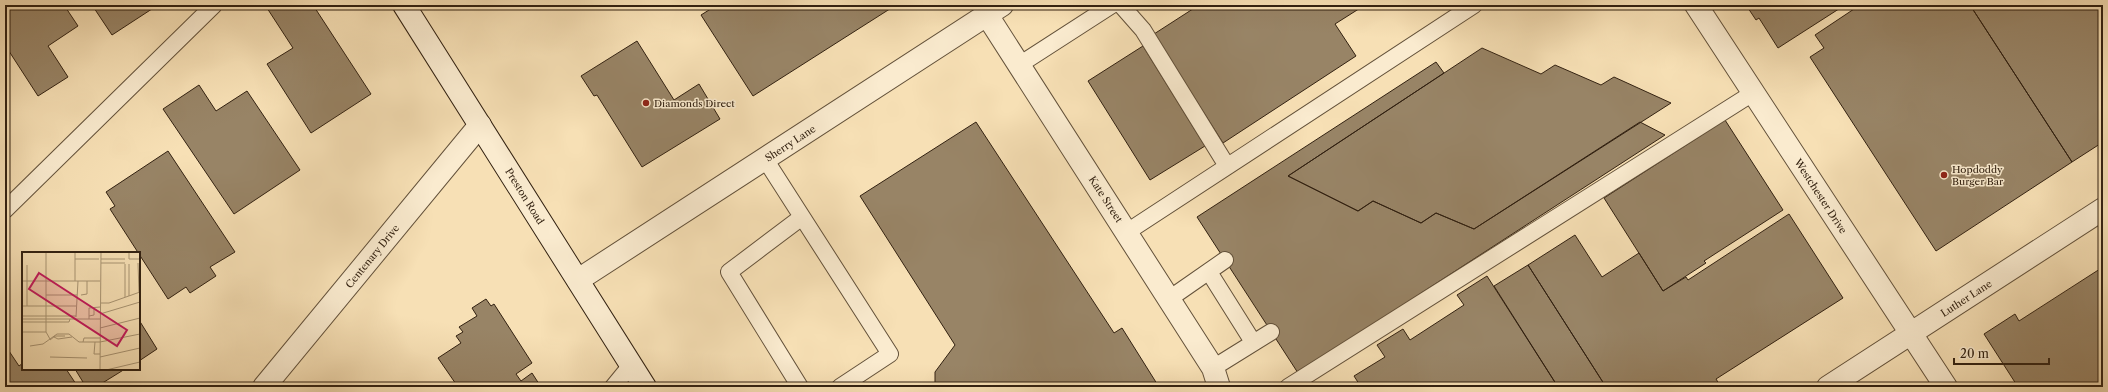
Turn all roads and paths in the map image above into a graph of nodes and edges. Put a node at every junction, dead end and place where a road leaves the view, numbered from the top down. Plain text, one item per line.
1 (214, 5) edge
2 (404, 5) edge
3 (1112, 5) edge
4 (1120, 5) edge
5 (1474, 5) edge
6 (1696, 5) edge
7 (995, 10) edge
8 (1019, 65) junction
9 (1753, 93) junction
10 (480, 125) junction
11 (765, 159) junction
12 (1227, 166) junction
13 (2103, 209) edge
14 (5, 210) edge
15 (802, 217) junction
16 (1127, 232) junction
17 (1225, 260) dead end
18 (1209, 272) junction
19 (578, 280) junction
20 (1169, 299) junction
21 (1271, 332) dead end
22 (1911, 334) junction
23 (1253, 342) junction
24 (631, 365) junction
25 (1216, 377) edge
26 (264, 387) edge
27 (613, 387) edge
28 (645, 387) edge
29 (800, 387) edge
30 (840, 387) edge
31 (1288, 387) edge
32 (1828, 387) edge
33 (1946, 387) edge

1 - 14 lane
2 - 10 street, Preston Road
3 - 8 lane
4 - 12 lane
5 - 12 lane
6 - 9 street, Westchester Drive
7 - 8 street, Kate Street
7 - 11 street, Sherry Lane
8 - 16 street, Kate Street
9 - 22 street, Westchester Drive
9 - 31 lane
10 - 19 street, Preston Road
10 - 26 street, Centenary Drive
11 - 15 lane
11 - 19 street, Sherry Lane
12 - 16 lane
13 - 22 street, Luther Lane
15 - 29 lane
15 - 30 lane
16 - 20 street, Kate Street
17 - 18 lane
18 - 20 lane
18 - 23 lane
19 - 24 street, Preston Road
20 - 25 street, Kate Street
21 - 23 lane
22 - 32 street, Luther Lane
22 - 33 street, Westchester Drive
23 - 25 lane
24 - 27 lane
24 - 28 street, Preston Road

